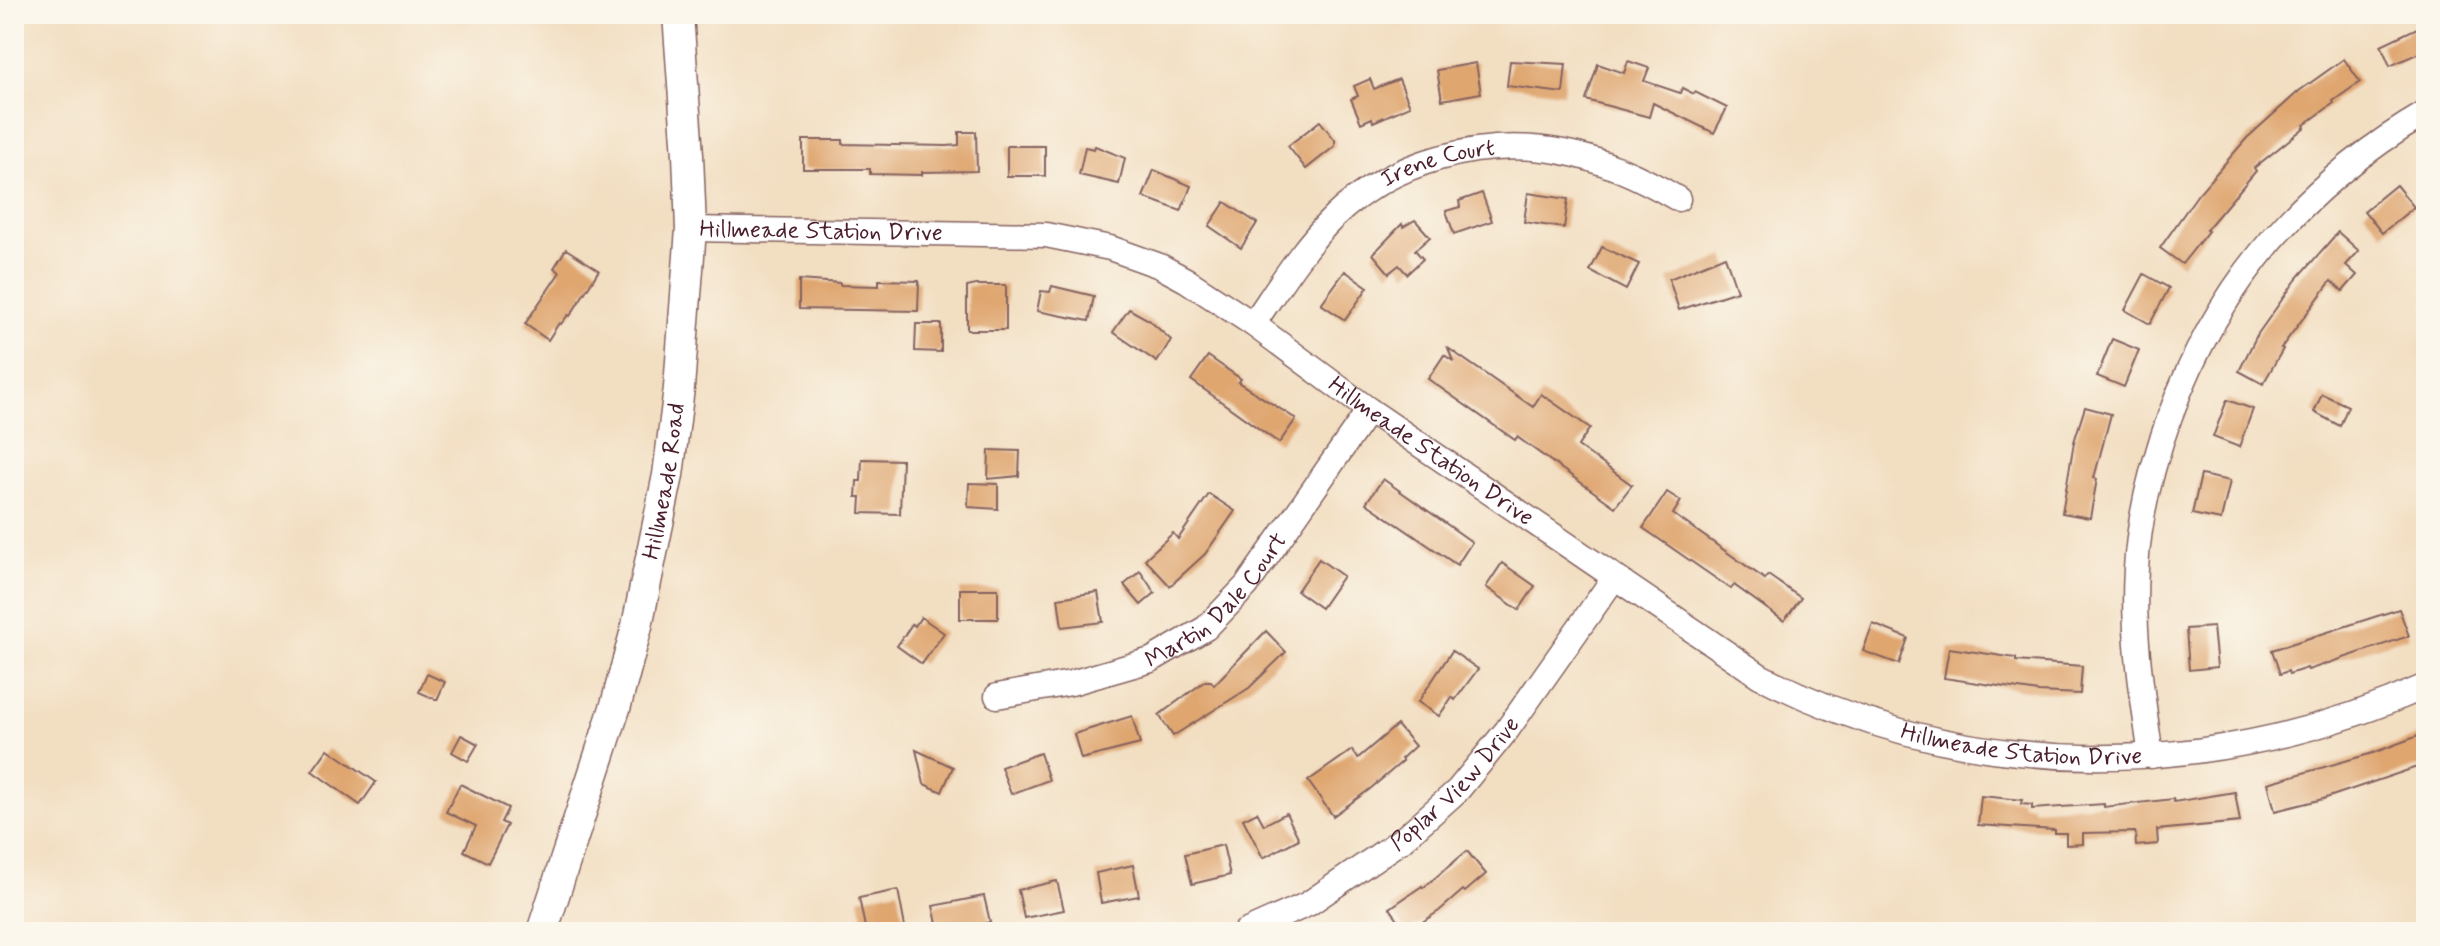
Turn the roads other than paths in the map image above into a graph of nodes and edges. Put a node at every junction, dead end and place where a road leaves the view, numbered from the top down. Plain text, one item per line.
1 (678, 14) edge
2 (2426, 113) edge
3 (1678, 199) dead end
4 (691, 229) junction
5 (1253, 324) junction
6 (1369, 410) junction
7 (1614, 578) junction
8 (2426, 686) edge
9 (997, 696) dead end
10 (2151, 756) junction
11 (542, 932) edge
12 (1245, 932) edge

1 - 4 street, Hillmeade Road
2 - 10 street, Hillmeade Station Drive
3 - 5 street, Irene Court
4 - 5 street, Hillmeade Station Drive
4 - 11 street, Hillmeade Road
5 - 6 street, Hillmeade Station Drive
6 - 7 street, Hillmeade Station Drive
6 - 9 street, Martin Dale Court
7 - 10 street, Hillmeade Station Drive
7 - 12 street, Poplar View Drive
8 - 10 street, Hillmeade Station Drive

